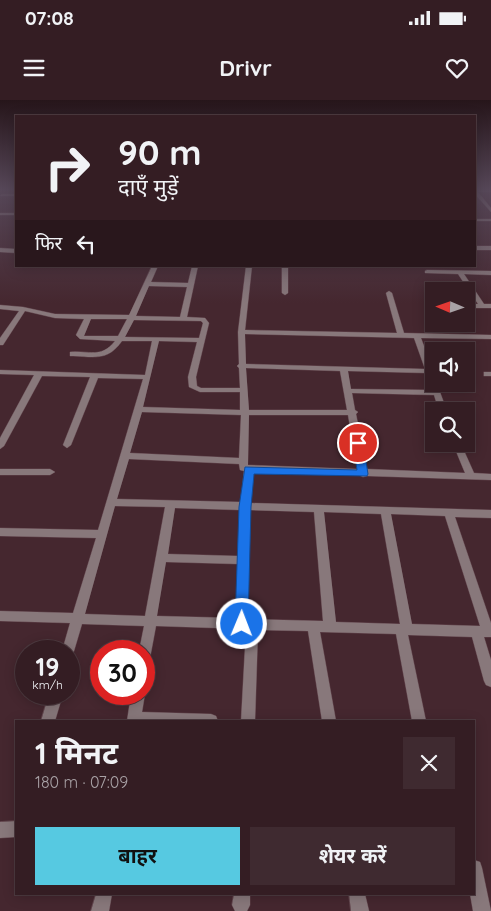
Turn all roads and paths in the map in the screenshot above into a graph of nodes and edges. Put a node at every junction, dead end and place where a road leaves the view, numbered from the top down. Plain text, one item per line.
1 (476, 248) edge
2 (491, 248) edge
3 (0, 250) edge
4 (15, 251) edge
5 (154, 267) edge
6 (195, 267) edge
7 (248, 267) edge
8 (285, 267) edge
9 (462, 270) edge
10 (427, 272) dead end
11 (491, 273) edge
12 (146, 284) junction
13 (190, 285) junction
14 (285, 293) dead end
15 (389, 293) dead end
16 (475, 306) edge
17 (482, 306) junction
18 (491, 306) edge
19 (0, 307) edge
20 (23, 309) junction
21 (88, 318) junction
22 (129, 319) junction
23 (183, 319) junction
24 (241, 332) junction
25 (401, 335) junction
26 (417, 336) junction
27 (491, 337) edge
28 (119, 340) junction
29 (201, 340) junction
30 (156, 341) junction
31 (0, 343) edge
32 (73, 354) dead end
33 (425, 361) edge
34 (241, 366) junction
35 (344, 370) junction
36 (425, 371) edge
37 (0, 372) edge
38 (39, 374) junction
39 (95, 375) junction
40 (148, 377) junction
41 (243, 390) junction
42 (350, 391) junction
43 (436, 393) joint
44 (440, 402) edge
45 (138, 409) junction
46 (244, 412) junction
47 (354, 412) junction
48 (67, 445) dead end
49 (0, 446) edge
50 (460, 452) edge
51 (125, 456) junction
52 (246, 465) junction
53 (0, 472) edge
54 (50, 472) dead end
55 (363, 474) junction
56 (471, 476) junction
57 (491, 477) edge
58 (112, 502) junction
59 (171, 504) junction
60 (245, 507) junction
61 (319, 510) junction
62 (386, 511) junction
63 (449, 512) junction
64 (491, 514) edge
65 (0, 532) edge
66 (102, 534) junction
67 (161, 558) junction
68 (242, 560) junction
69 (0, 616) edge
70 (78, 619) junction
71 (150, 621) junction
72 (247, 624) junction
73 (313, 626) junction
74 (330, 627) junction
75 (404, 629) junction
76 (485, 632) edge
77 (71, 640) edge
78 (147, 640) edge
79 (491, 681) edge
80 (53, 705) edge
81 (136, 705) edge
82 (48, 720) edge
83 (134, 720) edge
84 (248, 720) edge
85 (329, 720) edge
86 (419, 720) edge
87 (15, 829) edge
88 (0, 830) edge
89 (475, 873) edge
90 (104, 895) edge
91 (357, 895) edge
92 (100, 911) edge
93 (360, 911) edge
94 (482, 911) edge

1 - 2 street
3 - 4 street
5 - 12 street
6 - 13 street
7 - 24 street
8 - 14 street
9 - 10 street
9 - 11 street
9 - 17 street
12 - 13 street
12 - 22 street
13 - 23 street
15 - 25 street
16 - 17 street
17 - 18 street
19 - 20 street
20 - 21 street
20 - 31 street
21 - 22 street
21 - 28 street
22 - 23 street
22 - 28 street
23 - 29 street
24 - 25 street
24 - 34 street
25 - 26 street
26 - 27 street
26 - 33 street
28 - 30 street
28 - 32 street
29 - 30 street
29 - 41 street
30 - 40 street
34 - 35 street
34 - 41 street
35 - 36 street
35 - 42 street
37 - 38 street
38 - 39 street
38 - 49 street
39 - 40 street
39 - 48 street
40 - 45 street
41 - 46 street
42 - 43 street
42 - 47 street
43 - 44 street
45 - 46 street
45 - 51 street
46 - 47 street
46 - 52 street
47 - 55 street
50 - 56 street
51 - 52 street
51 - 58 street
52 - 55 street
52 - 60 street
53 - 54 street
55 - 56 street
56 - 57 street
58 - 59 street
58 - 66 street
59 - 60 street
59 - 67 street
60 - 61 street
60 - 68 street
61 - 62 street
61 - 74 street
62 - 63 street
62 - 75 street
63 - 64 street
63 - 76 street
65 - 66 street
66 - 70 street
67 - 68 street
67 - 71 street
68 - 72 street
69 - 70 street
70 - 71 street
70 - 77 street
71 - 72 street
71 - 78 street
72 - 73 street
72 - 84 street
73 - 74 street
73 - 85 street
74 - 75 street
75 - 76 street
75 - 86 street
76 - 79 street
80 - 82 street
81 - 83 street
87 - 88 street
89 - 94 street
90 - 92 street
91 - 93 street

